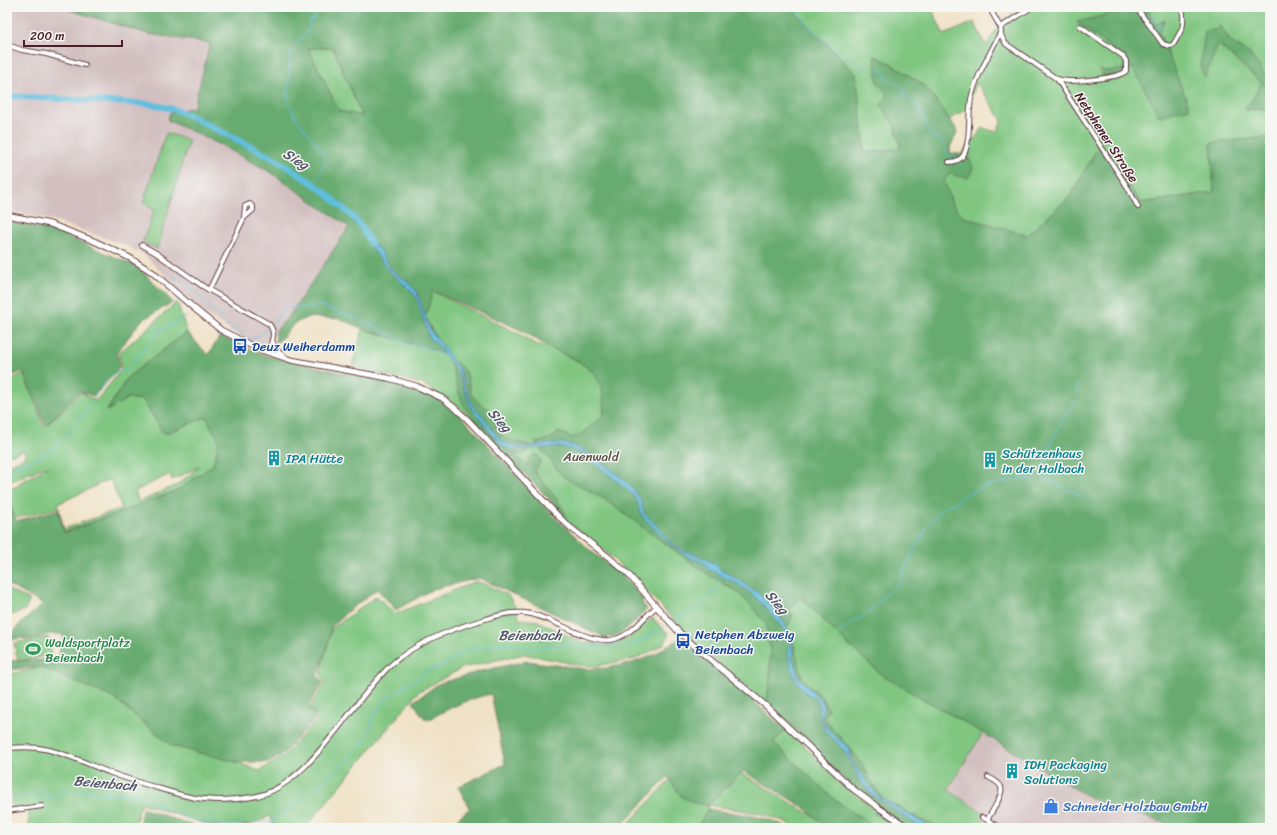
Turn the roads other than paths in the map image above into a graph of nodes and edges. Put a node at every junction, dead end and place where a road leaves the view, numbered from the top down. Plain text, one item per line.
1 (989, 7) edge
2 (1032, 7) edge
3 (1136, 7) edge
4 (1182, 7) edge
5 (1080, 26) dead end
6 (1001, 27) junction
7 (1000, 33) junction
8 (7, 45) edge
9 (85, 65) dead end
10 (1057, 79) junction
11 (949, 162) dead end
12 (1138, 207) dead end
13 (7, 215) edge
14 (244, 218) dead end
15 (142, 245) dead end
16 (209, 290) junction
17 (272, 340) junction
18 (268, 353) junction
19 (288, 359) junction
20 (656, 607) junction
21 (7, 748) edge
22 (988, 776) dead end
23 (42, 806) dead end
24 (7, 811) edge
25 (982, 817) dead end
26 (987, 820) junction
27 (909, 828) edge
28 (1000, 828) edge

1 - 6 street
2 - 6 street
3 - 4 street
5 - 10 street, Netphener Straße
6 - 7 street
7 - 10 street, Netphener Straße
7 - 11 street
8 - 9 street
10 - 12 street, Netphener Straße
13 - 18 main road
14 - 16 street
15 - 16 street
16 - 17 street
17 - 18 street
17 - 19 street
18 - 19 main road
19 - 20 main road
20 - 21 street
20 - 27 main road
22 - 26 street
23 - 24 street
25 - 26 street
26 - 28 street

